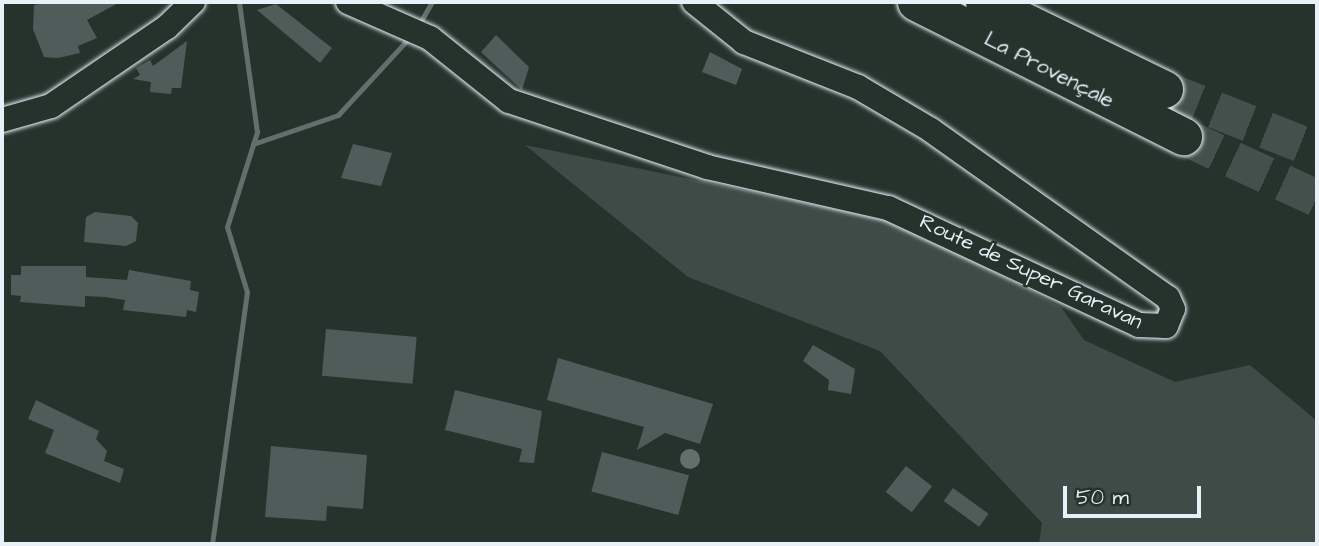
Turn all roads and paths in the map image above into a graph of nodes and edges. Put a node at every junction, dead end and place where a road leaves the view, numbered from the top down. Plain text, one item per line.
1 (193, 2) edge
2 (348, 2) edge
3 (694, 2) edge
4 (916, 2) edge
5 (984, 2) edge
6 (1164, 89) tunnel mouth
7 (2, 120) edge
8 (1182, 136) tunnel mouth

1 - 7 street
2 - 3 street, Route de Super Garavan
4 - 8 highway, La Provençale
5 - 6 highway, La Provençale

